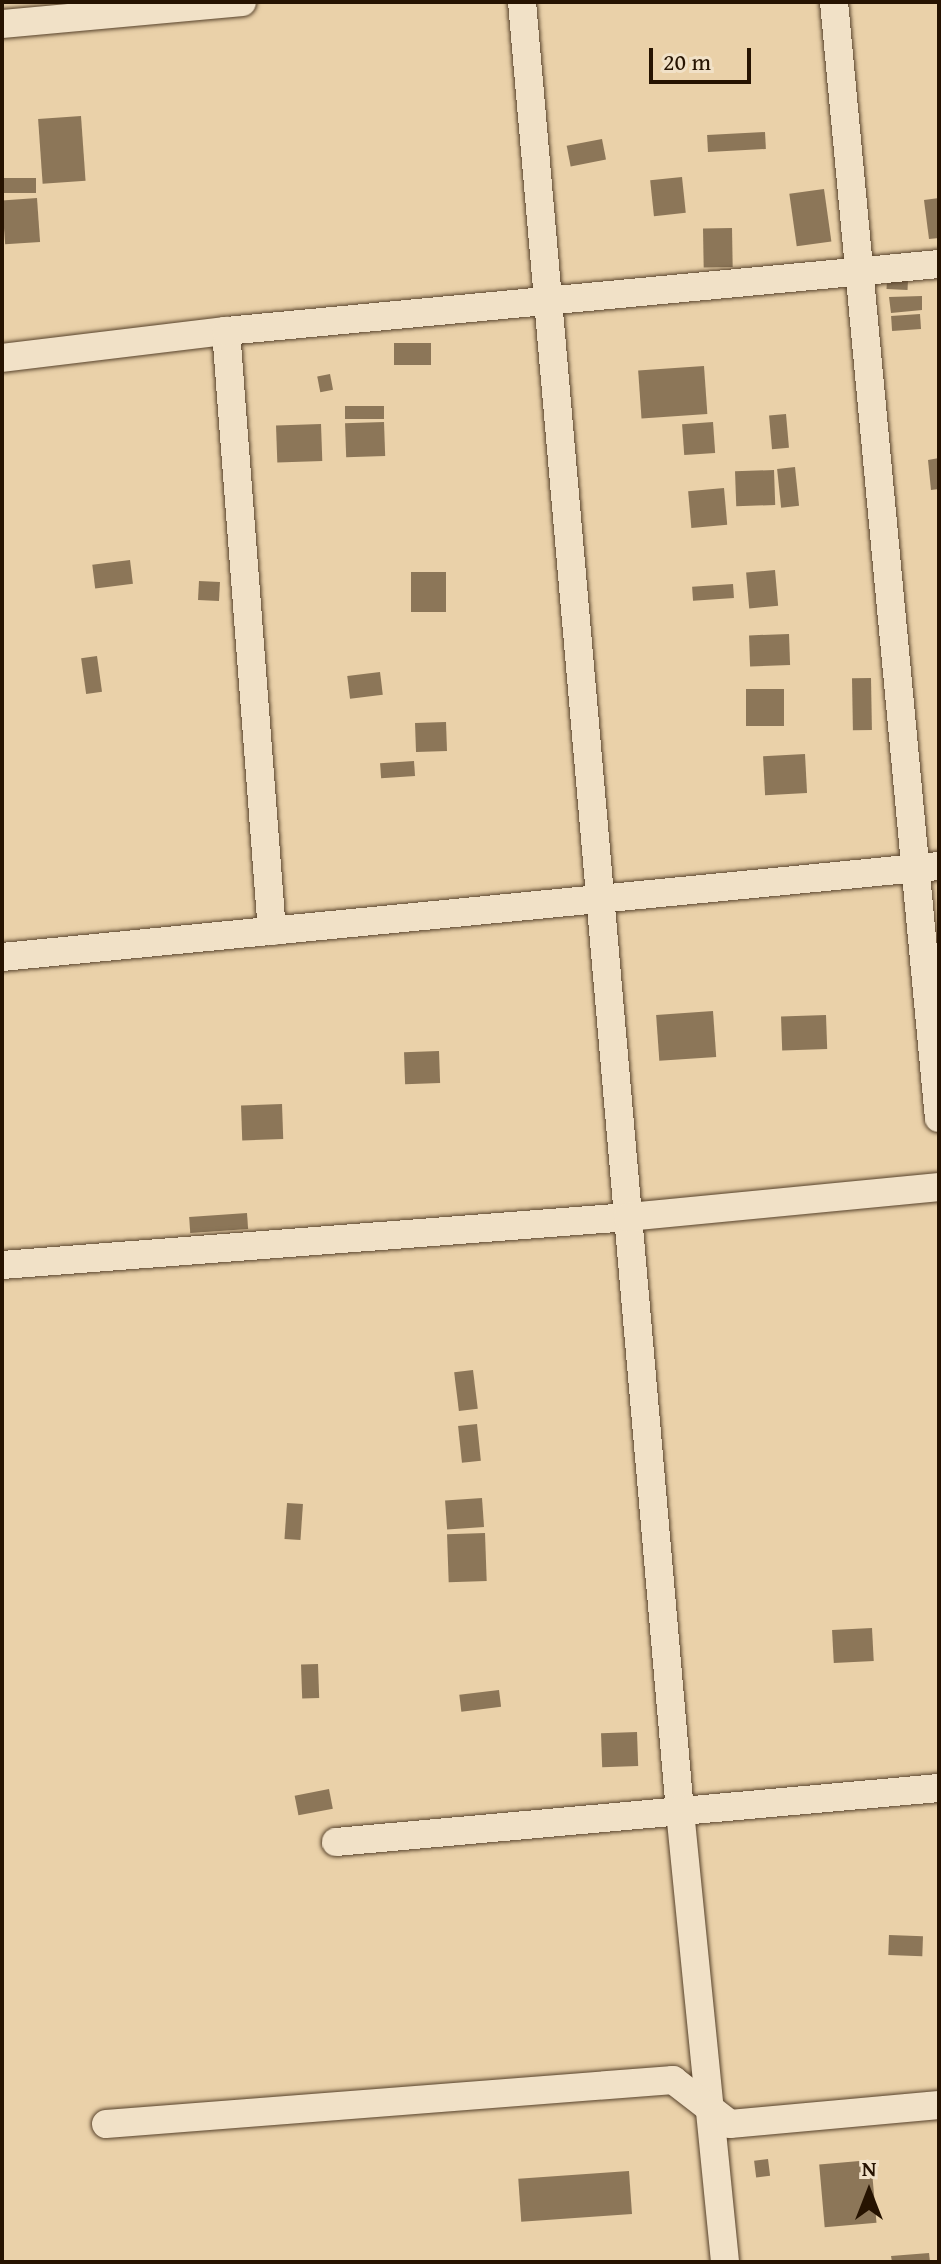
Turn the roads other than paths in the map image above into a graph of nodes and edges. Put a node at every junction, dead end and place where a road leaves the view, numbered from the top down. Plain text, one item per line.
1 (242, 2) edge
2 (522, 2) edge
3 (834, 2) edge
4 (2, 24) edge
5 (939, 264) edge
6 (860, 271) junction
7 (548, 301) junction
8 (226, 331) junction
9 (2, 358) edge
10 (927, 867) edge
11 (600, 899) junction
12 (272, 931) junction
13 (2, 957) edge
14 (939, 1118) edge
15 (939, 1187) edge
16 (628, 1217) junction
17 (2, 1265) edge
18 (939, 1788) edge
19 (680, 1811) junction
20 (336, 1842) dead end
21 (939, 2105) edge
22 (709, 2108) junction
23 (106, 2124) dead end
24 (725, 2262) edge

1 - 4 street
2 - 7 street
3 - 6 street
5 - 6 street
6 - 7 street
6 - 10 street
7 - 8 street
7 - 11 street
8 - 9 street
8 - 12 street
10 - 11 street
10 - 14 street
11 - 12 street
11 - 16 street
12 - 13 street
15 - 16 street
16 - 17 street
16 - 19 street
18 - 19 street
19 - 20 street
19 - 22 street
21 - 22 street
22 - 23 street
22 - 24 street

